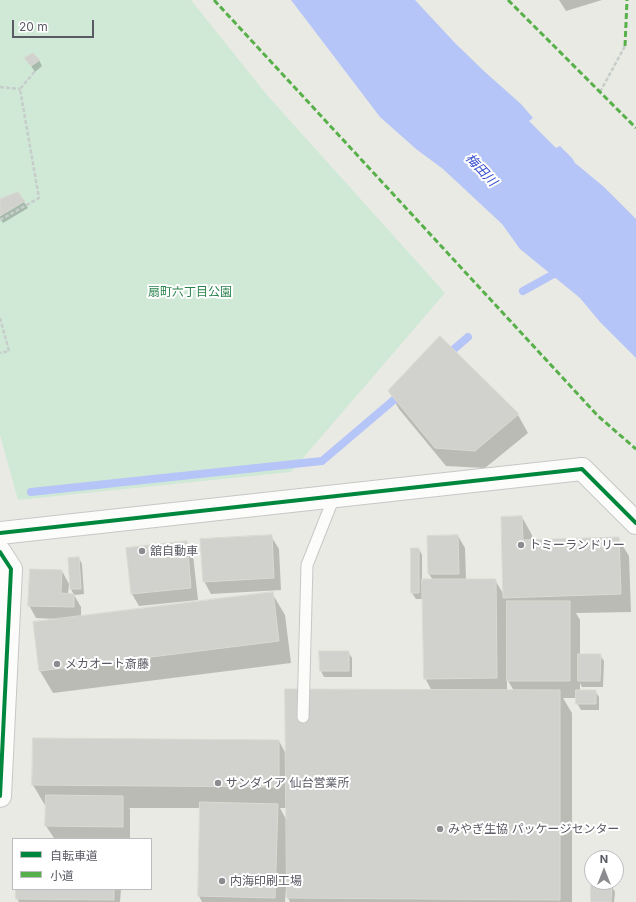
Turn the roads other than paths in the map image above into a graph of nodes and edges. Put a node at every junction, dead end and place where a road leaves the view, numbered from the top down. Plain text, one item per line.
1 (334, 496) junction
2 (636, 523) edge
3 (0, 533) edge
4 (0, 552) edge
5 (303, 717) dead end
6 (0, 796) edge

1 - 2 street
1 - 3 street
1 - 5 lane
4 - 6 street

